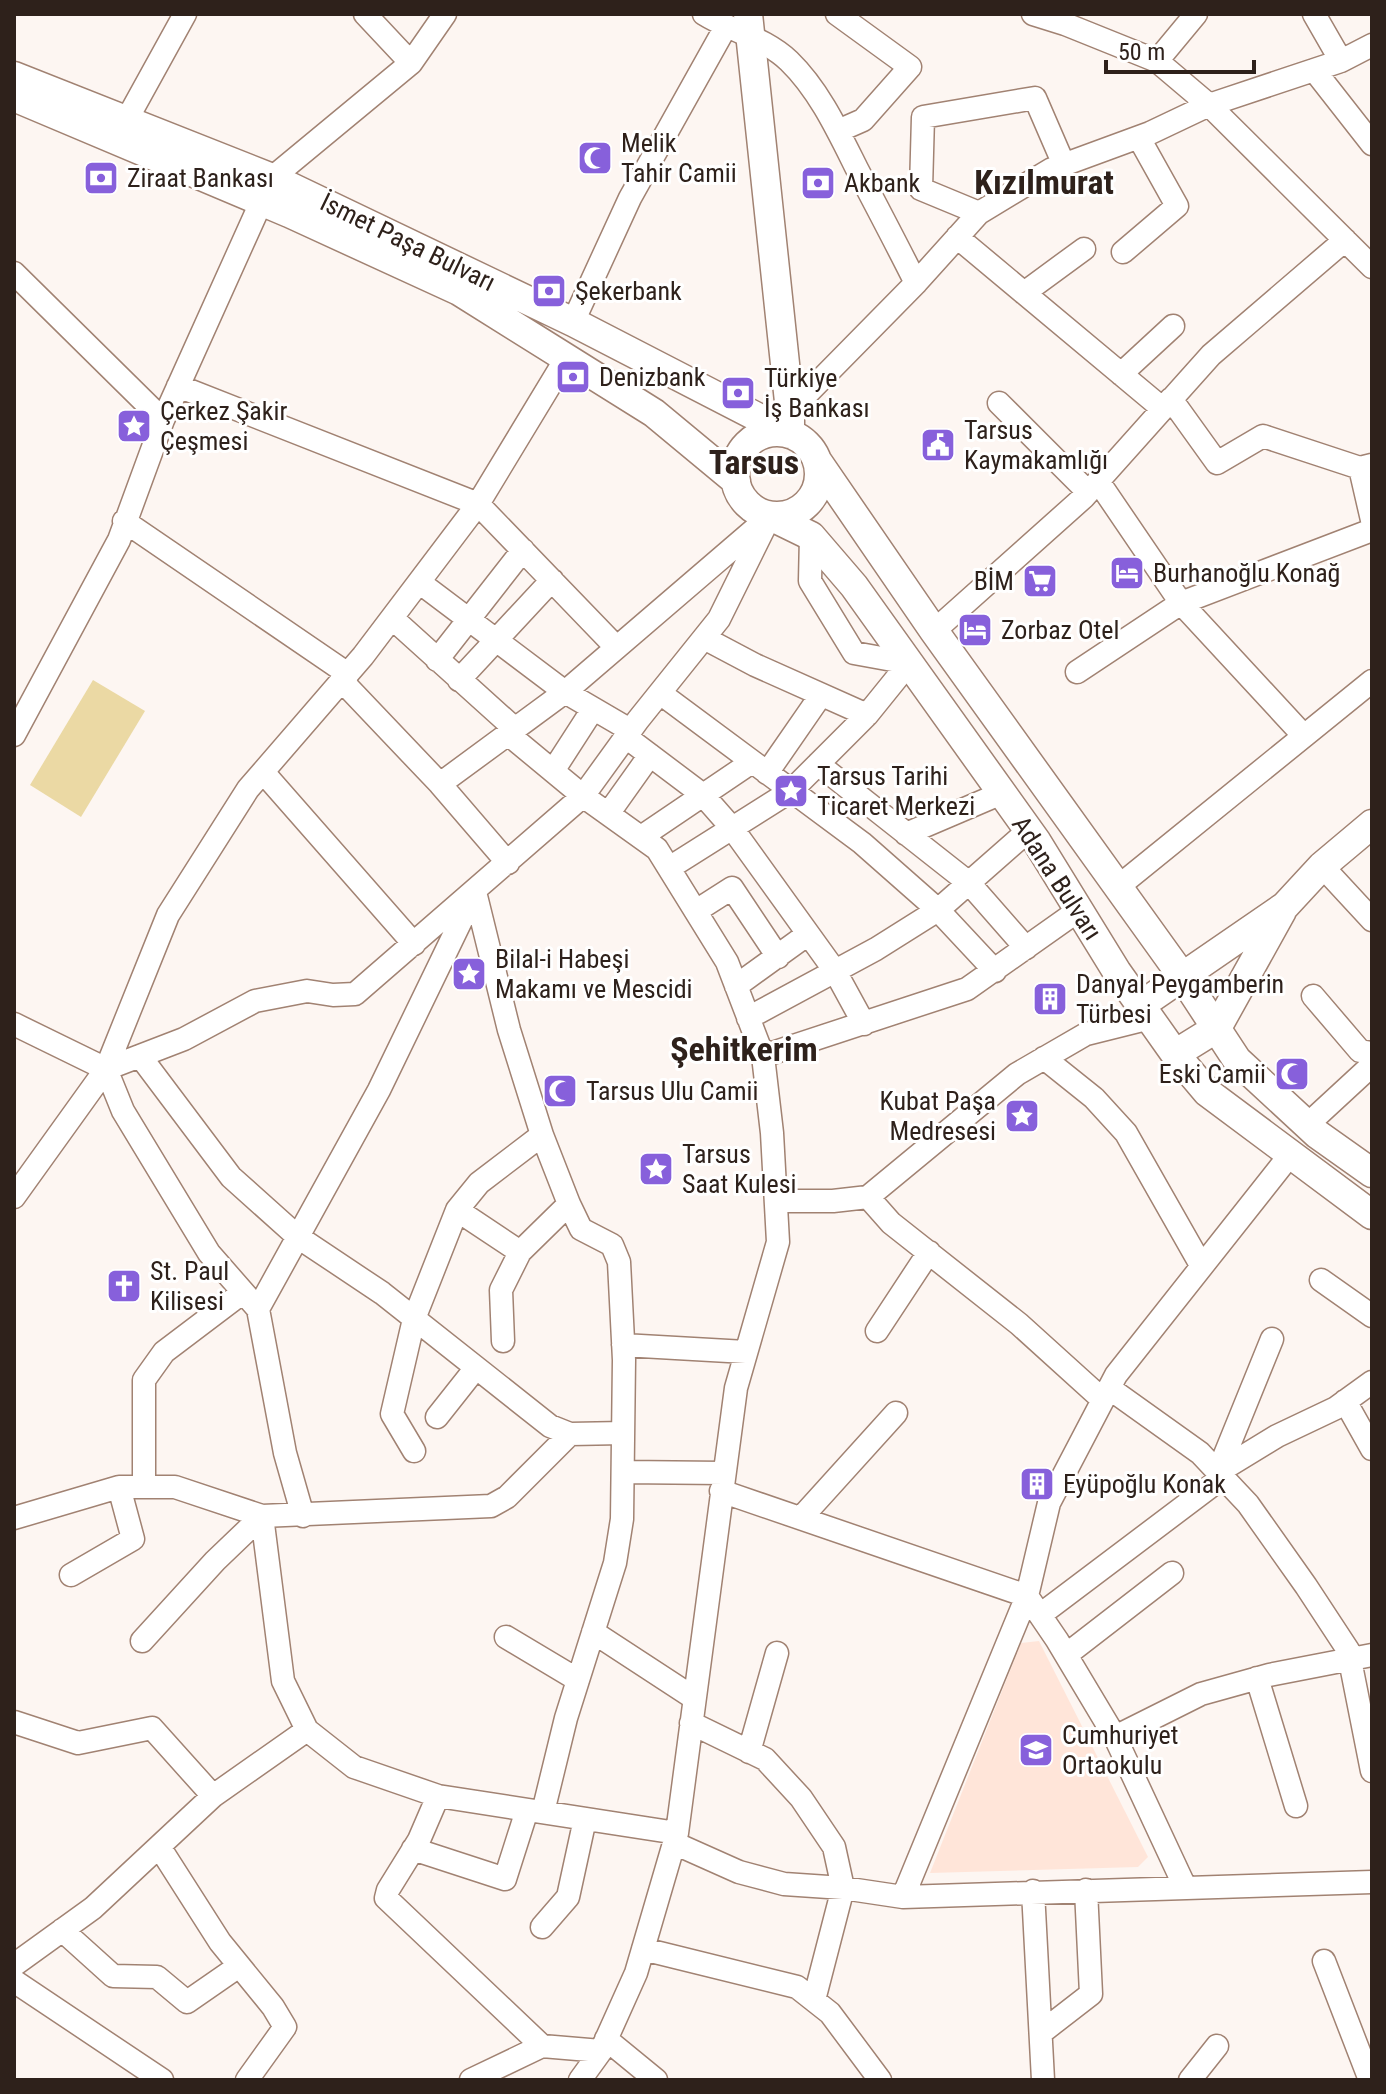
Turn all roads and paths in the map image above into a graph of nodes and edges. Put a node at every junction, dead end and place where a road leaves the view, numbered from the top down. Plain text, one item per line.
1 (185, 14) edge
2 (365, 14) edge
3 (445, 14) edge
4 (704, 14) edge
5 (837, 14) edge
6 (1033, 14) edge
7 (1196, 14) edge
8 (1314, 14) edge
9 (741, 26) edge
10 (1372, 46) edge
11 (1157, 61) junction
12 (1341, 61) junction
13 (411, 63) junction
14 (1314, 70) junction
15 (14, 76) edge
16 (14, 97) edge
17 (1209, 105) junction
18 (126, 121) junction
19 (838, 131) junction
20 (1139, 138) junction
21 (1372, 144) edge
22 (1064, 165) junction
23 (267, 189) junction
24 (979, 213) junction
25 (957, 237) junction
26 (1345, 240) junction
27 (1084, 249) dead end
28 (1123, 252) dead end
29 (1372, 267) edge
30 (14, 273) edge
31 (916, 283) junction
32 (1024, 293) junction
33 (573, 322) junction
34 (1173, 326) dead end
35 (567, 357) junction
36 (1121, 374) junction
37 (178, 386) junction
38 (999, 403) dead end
39 (1167, 404) junction
40 (163, 420) junction
41 (790, 422) junction
42 (818, 462) junction
43 (1366, 467) edge
44 (736, 481) junction
45 (1093, 487) junction
46 (478, 504) junction
47 (770, 516) junction
48 (1372, 520) edge
49 (124, 521) junction
50 (1372, 530) edge
51 (811, 536) junction
52 (523, 550) junction
53 (552, 580) junction
54 (419, 582) junction
55 (1181, 603) junction
56 (392, 618) junction
57 (469, 619) junction
58 (934, 631) junction
59 (704, 638) junction
60 (496, 640) junction
61 (616, 647) junction
62 (437, 660) junction
63 (909, 663) junction
64 (1077, 672) dead end
65 (345, 677) junction
66 (459, 680) junction
67 (1372, 681) edge
68 (565, 692) junction
69 (660, 693) junction
70 (821, 695) junction
71 (593, 709) junction
72 (867, 715) junction
73 (511, 732) junction
74 (628, 734) junction
75 (14, 735) edge
76 (1304, 736) junction
77 (650, 755) junction
78 (818, 764) junction
79 (760, 768) junction
80 (553, 771) junction
81 (263, 772) junction
82 (440, 784) junction
83 (791, 791) junction
84 (1002, 793) junction
85 (703, 795) junction
86 (583, 796) junction
87 (608, 814) junction
88 (1372, 824) edge
89 (732, 828) junction
90 (1029, 830) junction
91 (906, 834) junction
92 (641, 837) junction
93 (508, 863) junction
94 (1322, 866) junction
95 (669, 868) junction
96 (969, 883) junction
97 (1119, 886) junction
98 (475, 892) junction
99 (1285, 906) junction
100 (938, 910) junction
101 (1079, 910) junction
102 (696, 911) junction
103 (1372, 920) edge
104 (808, 934) junction
105 (414, 944) junction
106 (1026, 948) junction
107 (778, 957) junction
108 (835, 971) junction
109 (995, 971) junction
110 (1182, 976) junction
111 (736, 986) junction
112 (1313, 996) dead end
113 (1145, 1011) junction
114 (748, 1018) junction
115 (14, 1024) edge
116 (864, 1024) junction
117 (1217, 1028) junction
118 (1372, 1053) edge
119 (1175, 1054) junction
120 (140, 1056) junction
121 (763, 1056) junction
122 (1044, 1058) junction
123 (1372, 1065) edge
124 (106, 1069) junction
125 (1307, 1125) junction
126 (542, 1135) junction
127 (1290, 1155) junction
128 (1372, 1173) edge
129 (14, 1197) edge
130 (868, 1197) junction
131 (776, 1201) junction
132 (569, 1204) junction
133 (457, 1210) junction
134 (1372, 1215) edge
135 (298, 1237) junction
136 (520, 1252) junction
137 (929, 1252) junction
138 (1201, 1265) junction
139 (1321, 1280) dead end
140 (250, 1301) junction
141 (1372, 1316) edge
142 (414, 1319) junction
143 (877, 1331) dead end
144 (1272, 1339) dead end
145 (503, 1341) dead end
146 (623, 1345) junction
147 (746, 1352) junction
148 (475, 1369) junction
149 (1372, 1382) edge
150 (1106, 1394) junction
151 (1345, 1401) junction
152 (896, 1413) dead end
153 (437, 1417) dead end
154 (623, 1433) junction
155 (570, 1434) junction
156 (1372, 1449) edge
157 (414, 1451) dead end
158 (623, 1472) junction
159 (1221, 1474) junction
160 (723, 1482) junction
161 (119, 1487) junction
162 (144, 1487) junction
163 (262, 1516) junction
164 (303, 1516) junction
165 (14, 1518) edge
166 (801, 1518) junction
167 (1172, 1573) dead end
168 (71, 1575) dead end
169 (1034, 1606) junction
170 (593, 1632) junction
171 (506, 1637) dead end
172 (142, 1641) dead end
173 (777, 1653) dead end
174 (1066, 1655) junction
175 (1361, 1657) edge
176 (1257, 1678) junction
177 (578, 1680) junction
178 (694, 1698) junction
179 (14, 1722) edge
180 (691, 1723) junction
181 (307, 1730) junction
182 (1115, 1737) junction
183 (749, 1752) junction
184 (1372, 1771) edge
185 (213, 1796) junction
186 (438, 1796) junction
187 (1296, 1806) dead end
188 (535, 1811) junction
189 (585, 1819) junction
190 (676, 1838) junction
191 (160, 1848) junction
192 (413, 1849) junction
193 (1372, 1882) edge
194 (1185, 1887) junction
195 (843, 1888) junction
196 (1086, 1890) junction
197 (1033, 1891) junction
198 (903, 1897) junction
199 (542, 1927) dead end
200 (62, 1930) junction
201 (643, 1949) junction
202 (1324, 1961) dead end
203 (14, 1965) edge
204 (239, 1966) junction
205 (14, 1981) edge
206 (814, 2000) junction
207 (1042, 2032) junction
208 (603, 2045) junction
209 (542, 2046) junction
210 (1217, 2046) dead end
211 (162, 2080) edge
212 (247, 2080) edge
213 (471, 2080) edge
214 (580, 2080) edge
215 (656, 2080) edge
216 (880, 2080) edge
217 (1043, 2080) edge
218 (1190, 2080) edge
219 (1370, 2080) edge

1 - 18 street
2 - 13 street
3 - 13 street
4 - 9 street
5 - 19 street
6 - 11 street
7 - 11 street
8 - 12 street
9 - 19 street
9 - 33 street
9 - 41 main road
10 - 12 street
11 - 17 street
12 - 14 street
13 - 23 street
14 - 17 street
14 - 21 street
15 - 18 main road, İsmet Paşa Bulvarı
16 - 23 main road
17 - 20 street
17 - 26 street
18 - 23 main road, İsmet Paşa Bulvarı
19 - 31 street
20 - 22 street
20 - 28 street
22 - 24 street
22 - 24 street
23 - 33 main road, İsmet Paşa Bulvarı
23 - 35 main road
23 - 37 street
24 - 25 street
25 - 31 street
25 - 32 street
26 - 29 street
26 - 39 street
27 - 32 street
30 - 40 street
31 - 41 street
32 - 36 street
33 - 41 main road, İsmet Paşa Bulvarı
34 - 36 street
35 - 44 main road
35 - 46 street
36 - 39 street
37 - 40 street
37 - 46 street
38 - 45 street
39 - 43 street
39 - 45 street
40 - 49 street
41 - 42 main road
41 - 44 main road
42 - 47 main road
42 - 58 main road, Adana Bulvarı
43 - 48 street
44 - 47 main road
45 - 55 street
45 - 58 street
46 - 52 street
46 - 54 street
47 - 51 main road, Adana Bulvarı
47 - 59 street
47 - 61 street
49 - 65 street
49 - 75 street
50 - 55 street
51 - 63 main road, Adana Bulvarı
51 - 63 street
52 - 53 street
52 - 57 street
53 - 60 street
53 - 61 street
54 - 56 street
54 - 57 street
55 - 64 street
55 - 76 street
56 - 62 street
56 - 65 street
57 - 60 street
57 - 62 street
58 - 97 main road, Adana Bulvarı
59 - 69 street
59 - 70 street
60 - 66 street
60 - 68 street
61 - 68 street
62 - 66 street
63 - 72 street
63 - 84 main road, Adana Bulvarı
65 - 81 street
65 - 82 street
66 - 73 street
67 - 76 street
68 - 71 street
68 - 73 street
69 - 74 street
69 - 79 street
70 - 72 street
70 - 79 street
71 - 74 street
71 - 80 street
72 - 78 street
73 - 80 street
73 - 82 street
74 - 77 street
74 - 86 street
76 - 97 street
77 - 85 street
77 - 87 street
78 - 83 street
78 - 91 street
79 - 83 street
79 - 85 street
80 - 86 street
81 - 105 street
81 - 124 street
82 - 93 street
83 - 89 street
83 - 100 street
84 - 90 main road, Adana Bulvarı
84 - 91 street
85 - 89 street
85 - 92 street
86 - 87 street
86 - 93 street
87 - 92 street
88 - 94 main road
89 - 95 street
89 - 104 street
90 - 96 street
90 - 101 main road, Adana Bulvarı
91 - 96 street
92 - 95 street
93 - 98 street
94 - 99 main road
94 - 103 street
95 - 102 street
96 - 100 street
96 - 106 street
97 - 110 main road, Adana Bulvarı
98 - 105 street
98 - 126 street
98 - 135 street
99 - 110 main road
99 - 117 main road
100 - 108 street
100 - 109 street
101 - 106 street
101 - 113 main road, Adana Bulvarı
102 - 107 street
102 - 111 street
104 - 107 street
104 - 108 street
105 - 120 street
106 - 109 street
107 - 111 street
108 - 114 street
108 - 116 street
109 - 116 street
110 - 113 main road
110 - 117 main road, Adana Bulvarı
111 - 114 street
112 - 118 street
113 - 119 main road, Adana Bulvarı
113 - 122 street
114 - 121 street
115 - 124 street
116 - 121 street
117 - 119 main road
117 - 125 main road, Adana Bulvarı
119 - 127 main road, Adana Bulvarı
120 - 124 street
120 - 135 street
121 - 131 street
122 - 130 street
122 - 138 street
123 - 125 street
124 - 129 street
124 - 140 street
125 - 128 main road, Adana Bulvarı
126 - 132 street
126 - 133 street
127 - 134 main road, Adana Bulvarı
127 - 138 street
130 - 131 street
130 - 137 street
131 - 147 street
132 - 136 street
132 - 146 street
133 - 136 street
133 - 142 street
135 - 140 street
135 - 142 street
136 - 145 street
137 - 143 street
137 - 150 street
138 - 150 street
139 - 141 street
140 - 162 street
140 - 164 street
142 - 148 street
142 - 157 street
144 - 159 street
146 - 147 street
146 - 154 street
147 - 160 street
148 - 153 street
148 - 155 street
149 - 151 street
150 - 159 street
150 - 169 street
151 - 156 street
151 - 159 street
152 - 166 street
154 - 155 street
154 - 158 street
155 - 164 street
158 - 160 street
158 - 170 street
159 - 169 street
159 - 175 street
160 - 166 street
160 - 178 street
161 - 162 street
161 - 165 street
161 - 168 street
162 - 163 street
163 - 164 street
163 - 172 street
163 - 181 street
166 - 169 street
167 - 174 street
169 - 174 street
169 - 198 street
170 - 177 street
170 - 178 street
171 - 177 street
173 - 183 street
174 - 182 street
175 - 176 street
175 - 184 street
176 - 182 street
176 - 187 street
177 - 188 street
178 - 180 street
179 - 185 street
180 - 183 street
180 - 190 street
181 - 185 street
181 - 186 street
182 - 194 street
183 - 195 street
185 - 191 street
186 - 188 street
186 - 192 street
188 - 189 street
188 - 192 street
189 - 190 street
189 - 199 street
190 - 195 street
190 - 201 street
191 - 200 street
191 - 204 street
192 - 209 street
193 - 194 street
194 - 196 street
195 - 198 street
195 - 206 street
196 - 197 street
196 - 207 street
197 - 198 street
197 - 207 street
200 - 203 street
200 - 204 street
201 - 206 street
201 - 208 street
202 - 219 street
204 - 212 street
205 - 211 street
206 - 216 street
207 - 217 street
208 - 209 street
208 - 214 street
208 - 215 street
209 - 213 street
210 - 218 street

